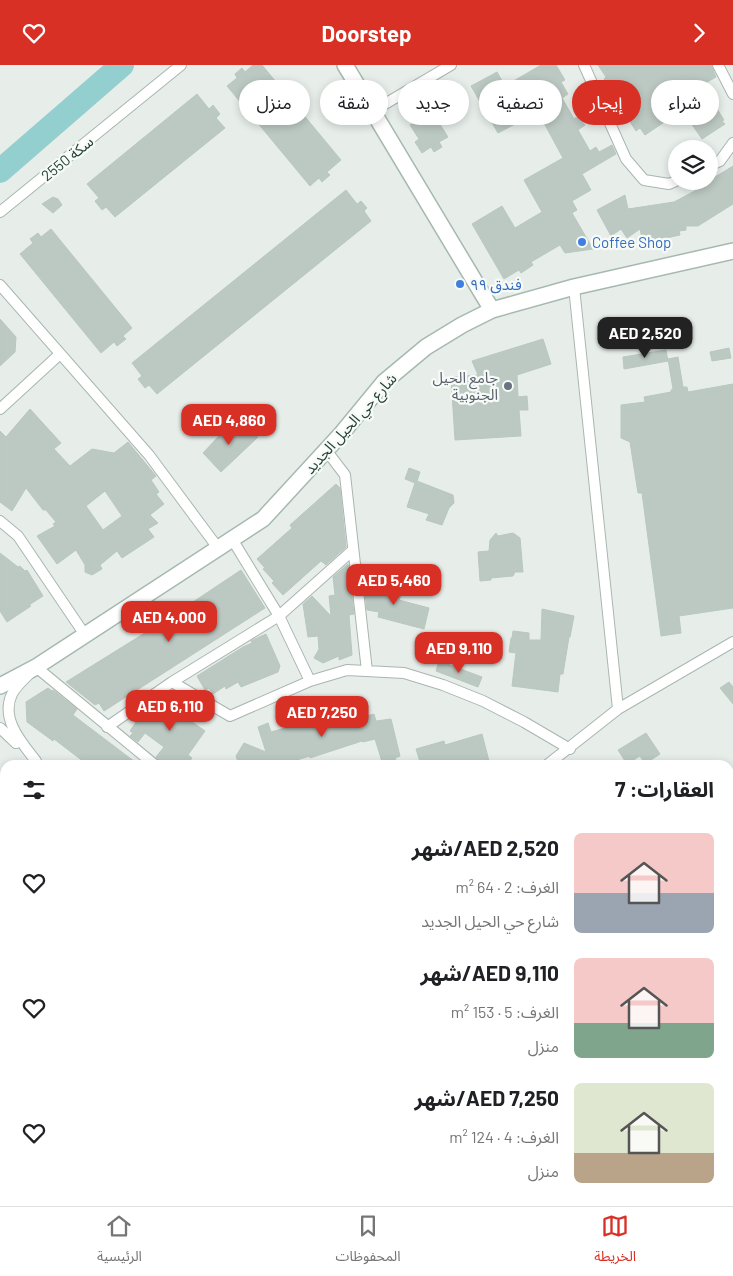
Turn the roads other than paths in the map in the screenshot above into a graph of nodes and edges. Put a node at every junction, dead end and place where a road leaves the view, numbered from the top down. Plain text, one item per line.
1 (181, 65) edge
2 (345, 65) edge
3 (451, 65) edge
4 (584, 65) edge
5 (718, 65) edge
6 (354, 80) edge
7 (733, 94) edge
8 (388, 102) edge
9 (380, 125) edge
10 (733, 143) edge
11 (718, 162) edge
12 (668, 184) edge
13 (0, 213) edge
14 (733, 251) edge
15 (0, 285) edge
16 (574, 287) junction
17 (492, 310) junction
18 (60, 354) junction
19 (0, 409) edge
20 (326, 450) junction
21 (0, 521) edge
22 (232, 539) junction
23 (218, 548) junction
24 (353, 550) junction
25 (279, 616) junction
26 (85, 635) junction
27 (733, 642) edge
28 (36, 667) junction
29 (367, 671) junction
30 (0, 677) edge
31 (310, 681) junction
32 (172, 682) junction
33 (0, 685) edge
34 (618, 709) junction
35 (108, 727) junction
36 (0, 728) edge
37 (570, 749) junction
38 (36, 760) edge
39 (36, 760) edge
40 (149, 760) edge
41 (554, 760) edge

1 - 13 street, سكة 2550
2 - 6 street
3 - 8 street
4 - 12 street
5 - 7 street
9 - 17 street
10 - 11 street
14 - 16 street, شارع حي الحيل الجديد
15 - 18 street
16 - 17 street, شارع حي الحيل الجديد
16 - 34 street
17 - 20 street, شارع حي الحيل الجديد
18 - 19 street
18 - 23 street
20 - 22 street, شارع حي الحيل الجديد
20 - 24 street
21 - 26 street
22 - 23 street, شارع حي الحيل الجديد
22 - 25 street
23 - 26 street, شارع حي الحيل الجديد
24 - 25 street
24 - 29 street
25 - 31 street
25 - 32 street
26 - 28 street, شارع حي الحيل الجديد
27 - 34 street
28 - 30 street
28 - 33 street
28 - 35 street
28 - 38 street
29 - 31 street
29 - 37 street
31 - 32 street
32 - 35 street
34 - 37 street
35 - 40 street
36 - 39 street
37 - 41 street

